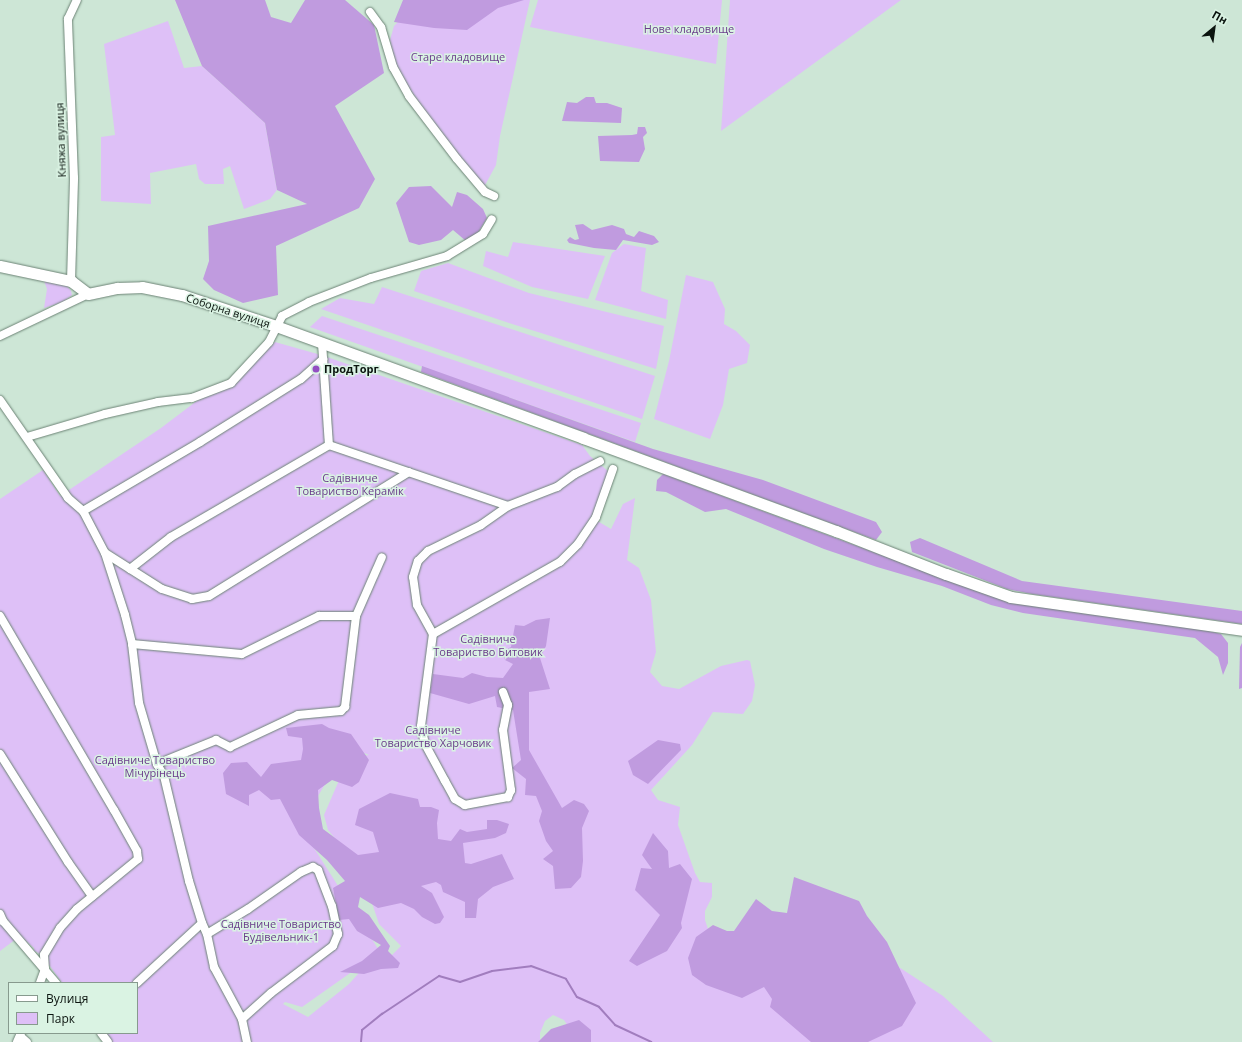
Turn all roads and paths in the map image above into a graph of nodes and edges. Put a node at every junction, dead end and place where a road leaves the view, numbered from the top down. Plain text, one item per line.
1 (77, 0) edge
2 (370, 12) dead end
3 (494, 196) dead end
4 (492, 219) dead end
5 (0, 266) edge
6 (71, 281) junction
7 (88, 294) junction
8 (276, 326) junction
9 (0, 336) edge
10 (322, 343) junction
11 (323, 359) junction
12 (0, 400) edge
13 (27, 437) junction
14 (329, 445) junction
15 (600, 462) dead end
16 (613, 469) dead end
17 (409, 472) junction
18 (508, 506) junction
19 (83, 511) junction
20 (105, 553) junction
21 (382, 558) dead end
22 (130, 569) junction
23 (0, 616) edge
24 (356, 616) junction
25 (1242, 630) edge
26 (433, 634) junction
27 (132, 644) junction
28 (503, 692) dead end
29 (0, 754) edge
30 (157, 764) junction
31 (92, 896) junction
32 (0, 914) edge
33 (202, 923) junction
34 (208, 934) junction
35 (45, 969) junction
36 (40, 982) edge
37 (55, 982) edge
38 (138, 982) edge
39 (242, 1019) junction
40 (102, 1034) edge
41 (19, 1037) edge
42 (245, 1041) edge
43 (27, 1042) edge
44 (108, 1042) edge

1 - 6 street, Княжа вулиця
2 - 3 street
4 - 8 street
5 - 6 main road
6 - 7 main road
7 - 8 main road, Соборна вулиця
7 - 9 street
8 - 10 main road
8 - 13 street, Соборна вулиця
10 - 11 street
10 - 25 main road
11 - 14 street
11 - 19 street
12 - 13 street
13 - 19 street
14 - 17 street
14 - 22 street
15 - 18 street
16 - 26 street
17 - 18 street
17 - 22 street
18 - 26 street
19 - 20 street
20 - 22 street
20 - 27 street
21 - 24 street
23 - 31 street
24 - 27 street
24 - 30 street
26 - 28 street
27 - 30 street
29 - 31 street
30 - 33 street
31 - 35 street
32 - 35 street
33 - 34 street
33 - 38 street
34 - 39 street
34 - 39 street
35 - 36 street
35 - 37 street
39 - 42 street
40 - 44 street
41 - 43 street

